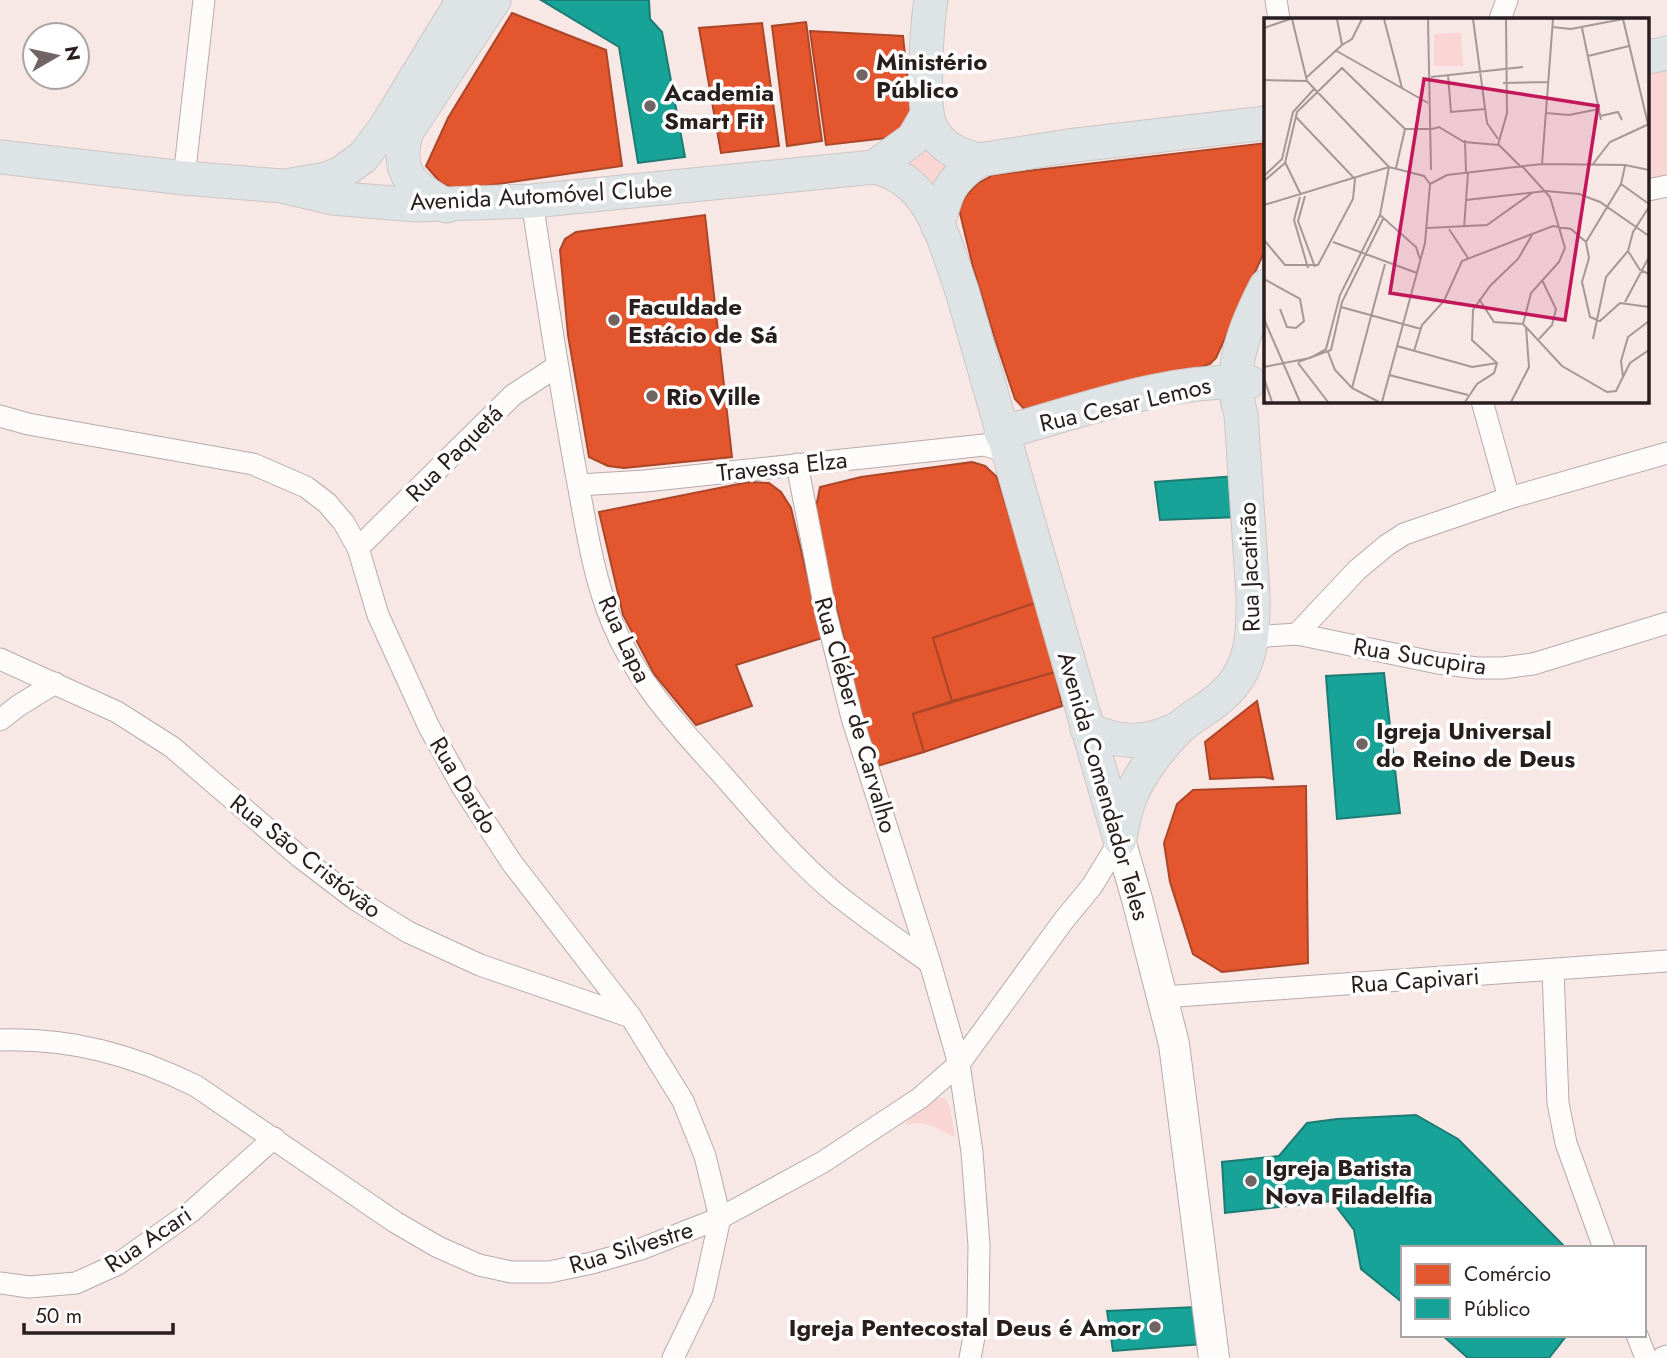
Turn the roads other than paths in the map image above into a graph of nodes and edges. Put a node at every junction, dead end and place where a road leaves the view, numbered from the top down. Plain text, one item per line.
1 (204, 0) edge
2 (463, 0) edge
3 (494, 0) edge
4 (931, 0) edge
5 (1276, 0) edge
6 (1507, 0) edge
7 (1279, 18) edge
8 (1500, 18) edge
9 (927, 115) junction
10 (1264, 123) edge
11 (0, 157) edge
12 (979, 160) junction
13 (874, 167) junction
14 (184, 178) junction
15 (282, 186) junction
16 (532, 201) junction
17 (447, 206) junction
18 (938, 227) junction
19 (1264, 291) edge
20 (1264, 346) edge
21 (556, 367) junction
22 (1241, 394) junction
23 (1482, 402) edge
24 (0, 416) edge
25 (997, 443) junction
26 (1667, 453) edge
27 (797, 464) junction
28 (579, 485) junction
29 (1509, 498) junction
30 (358, 548) junction
31 (1667, 624) edge
32 (1297, 634) junction
33 (1253, 637) junction
34 (0, 659) edge
35 (55, 683) junction
36 (0, 720) edge
37 (1179, 728) junction
38 (1087, 729) junction
39 (1120, 840) junction
40 (1667, 961) edge
41 (930, 962) junction
42 (1553, 970) junction
43 (1163, 997) junction
44 (631, 1017) junction
45 (0, 1040) edge
46 (959, 1064) junction
47 (274, 1138) junction
48 (720, 1218) junction
49 (1603, 1246) edge
50 (0, 1283) edge
51 (1638, 1337) edge
52 (1667, 1356) edge
53 (673, 1358) edge
54 (970, 1358) edge
55 (1214, 1358) edge
56 (1646, 1358) edge
57 (1662, 1358) edge

1 - 14 street
2 - 15 main road
3 - 17 main road
4 - 9 main road
5 - 7 street
6 - 8 street
9 - 12 main road
9 - 13 main road
10 - 12 main road
11 - 14 main road, Avenida Automóvel Clube
12 - 18 main road
13 - 16 main road, Avenida Automóvel Clube
13 - 18 main road, Avenida Comendador Teles
14 - 15 main road, Avenida Automóvel Clube
15 - 17 main road, Avenida Automóvel Clube
16 - 17 main road, Avenida Automóvel Clube
16 - 21 street, Rua Lapa
18 - 25 main road, Avenida Comendador Teles
19 - 22 main road, Rua Jacatirão
20 - 22 main road, Rua Jacatirão
21 - 28 street, Rua Lapa
21 - 30 street, Rua Paquetá
22 - 25 main road, Rua Cesar Lemos
22 - 33 main road, Rua Jacatirão
23 - 29 street
24 - 30 street, Rua Dardo
25 - 27 street, Travessa Elza
25 - 38 main road, Avenida Comendador Teles
26 - 29 street
27 - 28 street, Travessa Elza
27 - 41 street, Rua Cléber de Carvalho
28 - 41 street, Rua Lapa
29 - 32 street
30 - 44 street, Rua Dardo
31 - 32 street, Rua Sucupira
32 - 33 street, Rua Sucupira
33 - 37 main road, Rua Jacatirão
34 - 35 street, Rua São Cristóvão
35 - 36 street
35 - 44 street, Rua São Cristóvão
37 - 38 main road
37 - 39 main road, Rua Jacatirão
38 - 39 main road, Avenida Comendador Teles
39 - 43 main road, Avenida Comendador Teles
39 - 46 street, Rua Silvestre
40 - 42 street, Rua Capivari
41 - 46 street, Rua Cléber de Carvalho
42 - 43 street, Rua Capivari
42 - 49 street
43 - 55 main road, Avenida Comendador Teles
44 - 48 street, Rua Dardo
45 - 47 street, Rua Silvestre
46 - 48 street, Rua Silvestre
46 - 54 street, Rua Cléber de Carvalho
47 - 48 street, Rua Silvestre
47 - 50 street, Rua Acari
48 - 53 street, Rua Dardo
51 - 56 street
52 - 57 street

